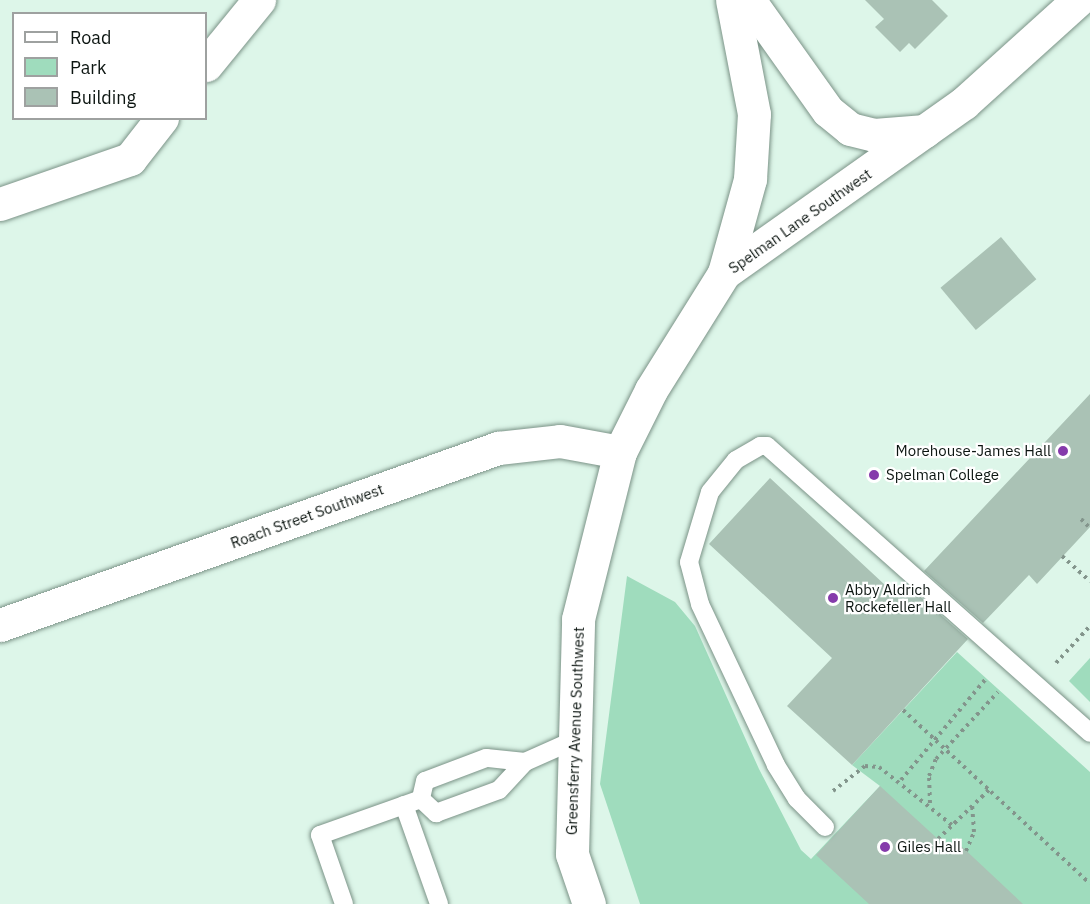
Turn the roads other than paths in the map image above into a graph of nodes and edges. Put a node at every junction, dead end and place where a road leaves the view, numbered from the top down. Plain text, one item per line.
1 (259, 0) edge
2 (732, 0) edge
3 (750, 0) edge
4 (1078, 0) edge
5 (207, 64) edge
6 (160, 120) edge
7 (927, 131) junction
8 (0, 204) edge
9 (724, 273) junction
10 (620, 452) junction
11 (0, 625) edge
12 (1090, 733) edge
13 (572, 741) junction
14 (525, 762) junction
15 (412, 802) junction
16 (825, 827) road end
17 (344, 904) edge
18 (439, 904) edge
19 (589, 904) edge

1 - 5 street
2 - 9 street
3 - 7 street
4 - 7 street, Spelman Lane Southwest
6 - 8 street
7 - 9 street, Spelman Lane Southwest
9 - 10 street, Spelman Lane Southwest
10 - 11 street, Roach Street Southwest
10 - 13 street, Greensferry Avenue Southwest
12 - 16 lane
13 - 14 lane
13 - 19 street, Greensferry Avenue Southwest
14 - 15 lane
14 - 15 lane
15 - 17 lane
15 - 18 lane

